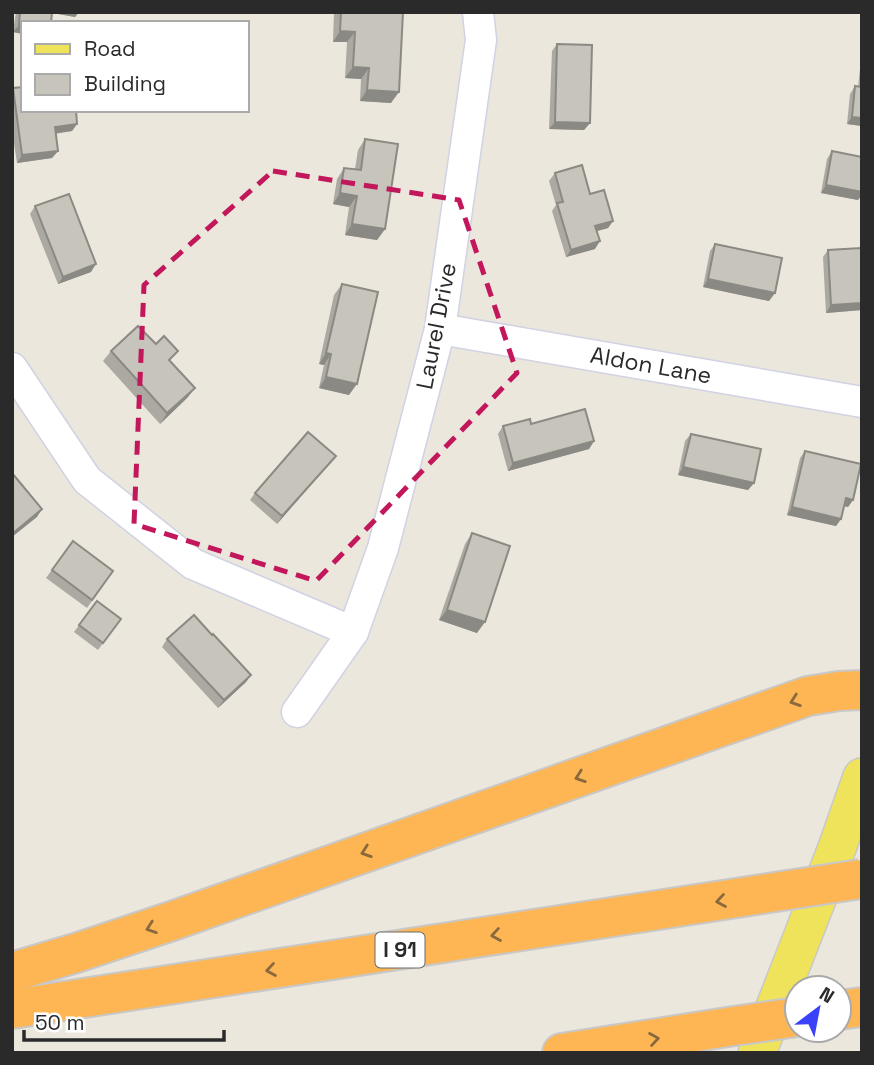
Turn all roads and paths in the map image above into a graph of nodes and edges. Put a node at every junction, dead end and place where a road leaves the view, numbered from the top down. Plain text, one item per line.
1 (478, 12) edge
2 (440, 328) junction
3 (12, 368) edge
4 (862, 402) edge
5 (353, 632) junction
6 (862, 690) edge
7 (298, 712) dead end
8 (862, 777) edge
9 (861, 879) edge
10 (12, 972) edge
11 (12, 1009) edge
12 (783, 1023) edge
13 (746, 1040) edge
14 (562, 1053) edge

1 - 2 street, Laurel Drive
2 - 4 street, Aldon Lane
2 - 5 street, Laurel Drive
3 - 5 street
5 - 7 street, Laurel Drive
6 -> 10 highway
8 - 13 main road
9 -> 11 highway, I 91, bridge
12 - 13 highway, bridge
14 -> 13 highway

